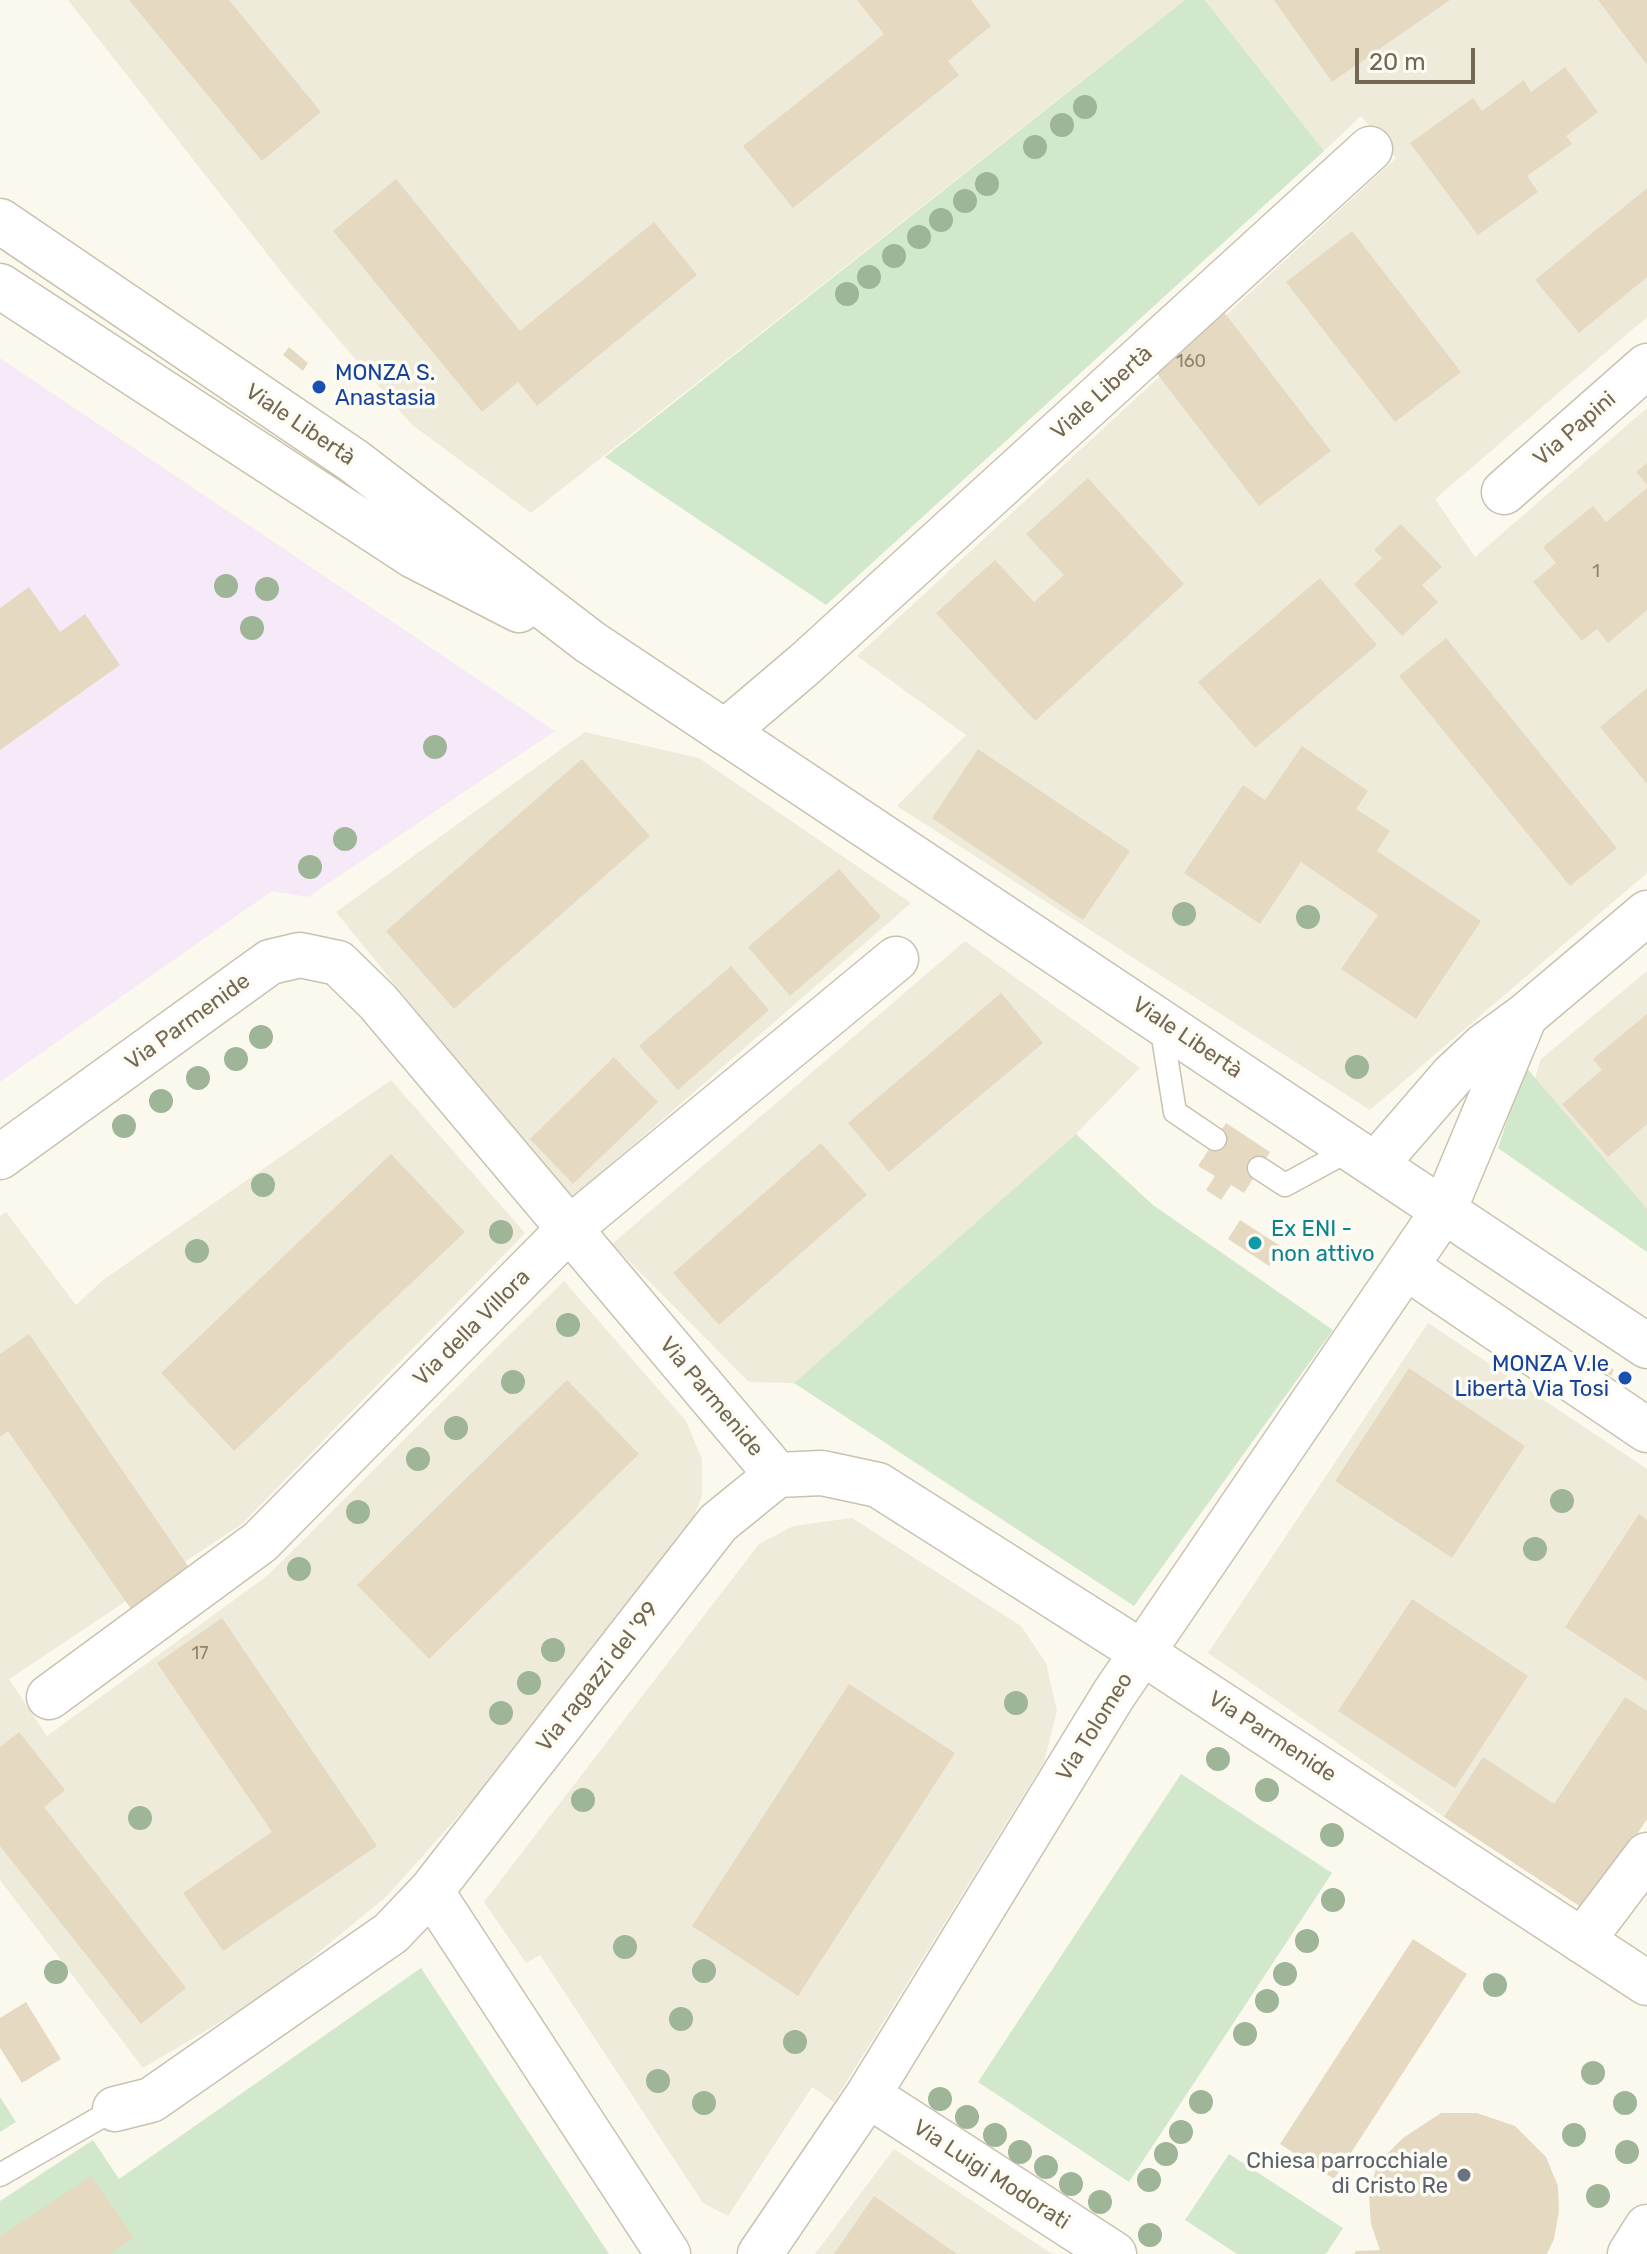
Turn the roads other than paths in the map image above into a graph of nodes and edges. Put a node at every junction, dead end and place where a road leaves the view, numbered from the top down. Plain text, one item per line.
1 (1370, 149) dead end
2 (0, 221) edge
3 (0, 286) edge
4 (1647, 366) edge
5 (1504, 492) dead end
6 (590, 642) junction
7 (725, 732) junction
8 (1647, 913) edge
9 (896, 959) dead end
10 (1525, 1016) junction
11 (1160, 1020) junction
12 (1215, 1139) dead end
13 (1365, 1156) junction
14 (0, 1157) edge
15 (1259, 1168) dead end
16 (1444, 1210) junction
17 (569, 1229) junction
18 (1406, 1267) junction
19 (1647, 1346) edge
20 (1647, 1430) edge
21 (777, 1475) junction
22 (1143, 1653) junction
23 (49, 1697) dead end
24 (1647, 1855) edge
25 (431, 1891) junction
26 (1582, 1941) junction
27 (1647, 1983) edge
28 (868, 2095) junction
29 (115, 2109) joint
30 (0, 2175) edge
31 (1647, 2227) edge
32 (668, 2254) edge
33 (760, 2254) edge
34 (1114, 2254) edge
35 (1630, 2254) edge

1 - 7 street, Viale Libertà
2 - 6 street, Viale Libertà
3 - 6 street, Viale Libertà
4 - 5 street, Via Papini
6 - 7 street, Viale Libertà
7 - 11 street, Viale Libertà
8 - 10 street
9 - 17 street, Via della Villora
10 - 13 street
10 - 16 street, Via Tolomeo
11 - 12 lane
11 - 13 street, Viale Libertà
13 - 15 lane
13 - 16 street, Viale Libertà
14 - 17 street, Via Parmenide
16 - 18 street, Via Tolomeo
16 - 19 street, Viale Libertà
17 - 21 street, Via Parmenide
17 - 23 street, Via della Villora
18 - 20 street
18 - 22 street, Via Tolomeo
21 - 22 street, Via Parmenide
21 - 25 street, Via ragazzi del '99
22 - 26 street, Via Parmenide
22 - 28 street, Via Tolomeo
24 - 26 street
25 - 29 street, Via ragazzi del '99
25 - 32 street
26 - 27 street, Via Parmenide
28 - 33 street, Via Tolomeo
28 - 34 street, Via Luigi Modorati
29 - 30 lane
31 - 35 street

